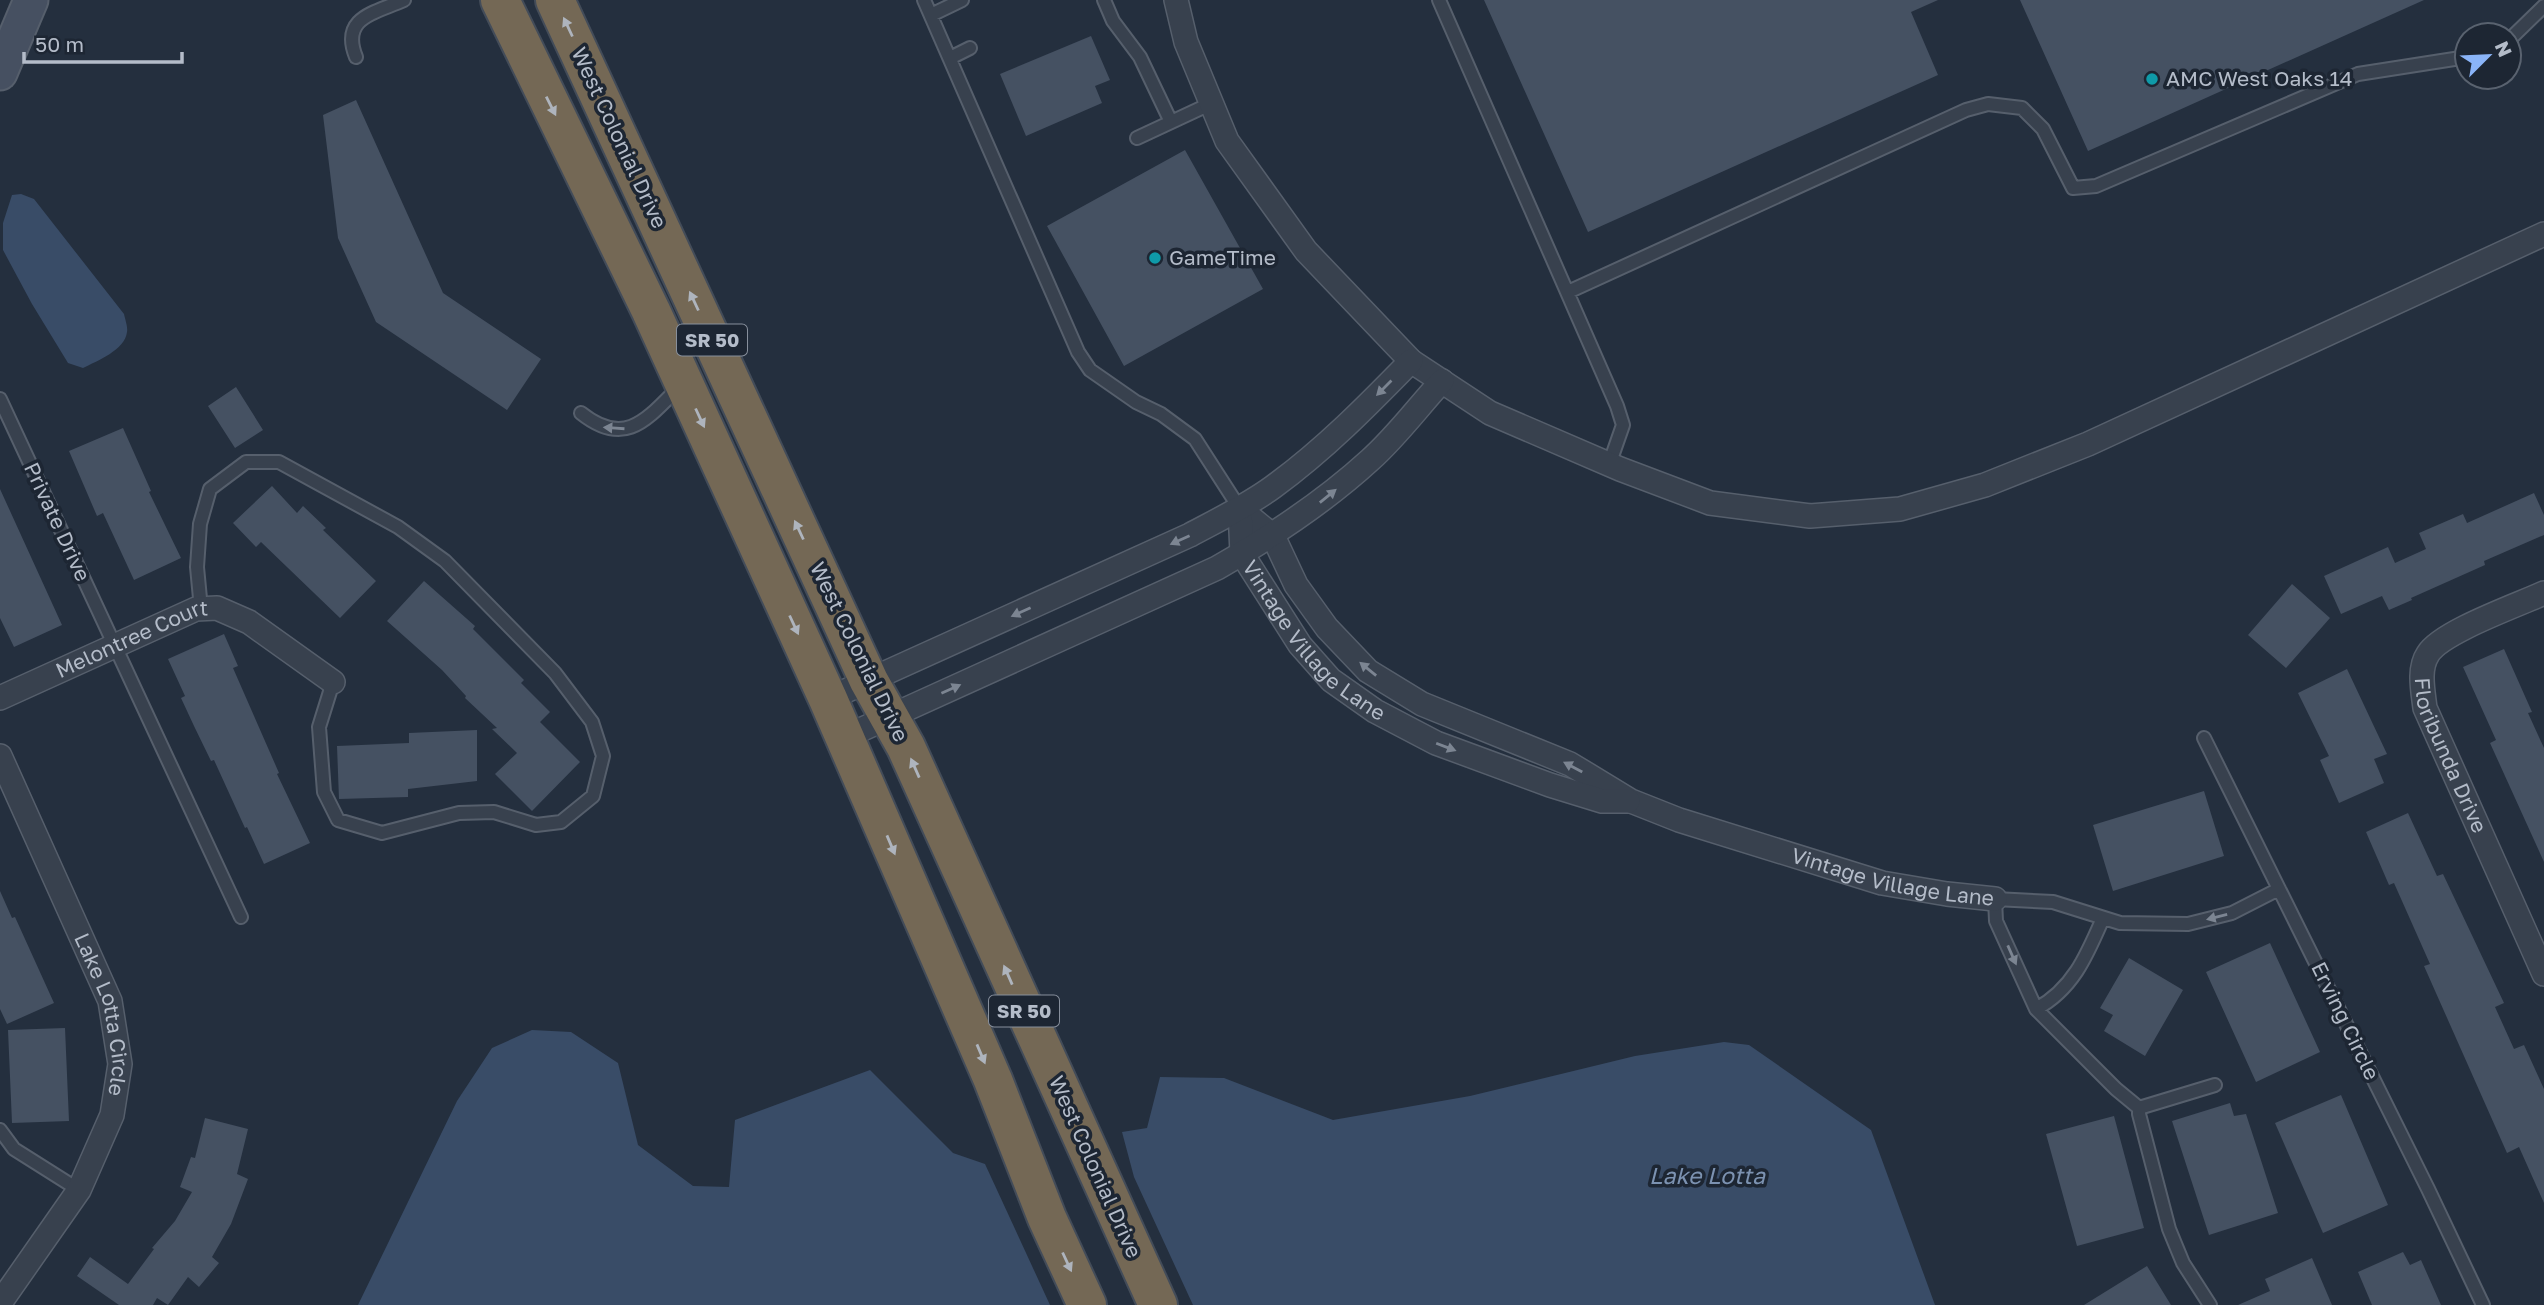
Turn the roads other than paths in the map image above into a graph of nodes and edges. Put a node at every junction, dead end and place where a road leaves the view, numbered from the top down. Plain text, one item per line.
1 (32, 0) edge
2 (404, 0) edge
3 (500, 0) edge
4 (555, 0) edge
5 (924, 0) edge
6 (962, 0) edge
7 (1104, 0) edge
8 (1176, 0) edge
9 (1439, 0) edge
10 (2544, 6) edge
11 (930, 15) junction
12 (2523, 26) edge
13 (970, 48) dead end
14 (356, 57) dead end
15 (950, 58) junction
16 (2453, 59) edge
17 (0, 73) edge
18 (1212, 103) junction
19 (1171, 122) junction
20 (1137, 138) dead end
21 (2544, 234) edge
22 (1568, 292) junction
23 (1411, 360) junction
24 (1442, 381) junction
25 (683, 383) junction
26 (0, 399) edge
27 (581, 413) dead end
28 (1609, 465) junction
29 (1240, 509) junction
30 (1273, 536) junction
31 (1241, 554) junction
32 (2544, 593) edge
33 (201, 609) junction
34 (115, 644) junction
35 (869, 681) junction
36 (333, 682) joint
37 (0, 698) edge
38 (828, 699) junction
39 (889, 717) junction
40 (845, 737) junction
41 (2204, 738) dead end
42 (0, 756) edge
43 (1631, 802) junction
44 (2279, 889) junction
45 (1995, 899) junction
46 (241, 917) dead end
47 (2103, 918) junction
48 (2544, 974) edge
49 (2036, 1009) junction
50 (2215, 1085) dead end
51 (2139, 1108) junction
52 (0, 1130) edge
53 (79, 1190) junction
54 (0, 1303) edge
55 (1087, 1305) edge
56 (1158, 1305) edge
57 (2210, 1305) edge
58 (2483, 1305) edge

1 - 17 street
2 - 14 lane
3 -> 25 highway, SR 50
35 -> 4 highway, West Colonial Drive / SR 50
5 - 11 lane
6 - 11 lane
7 - 19 lane
8 - 18 street
9 - 22 lane
10 - 12 lane
11 - 15 lane
13 - 15 lane
15 - 29 lane
16 - 22 lane
18 - 19 lane
18 - 23 street
19 - 20 lane
21 - 28 street
22 - 28 lane
23 - 24 street
23 -> 29 street
24 - 28 street
30 -> 24 street
25 -> 27 lane
25 -> 38 highway, SR 50
26 - 34 lane, Private Drive
29 - 30 street, Vintage Village Lane
29 - 31 street, Vintage Village Lane
29 -> 35 street
30 - 31 street
43 -> 30 street, Vintage Village Lane
39 -> 31 street
31 -> 43 street, Vintage Village Lane
32 - 48 street, Floribunda Drive
33 - 34 street, Melontree Court
33 - 36 street, Melontree Court
33 - 36 lane
34 - 37 street, Melontree Court
34 - 46 lane, Private Drive
35 - 38 street
35 - 39 highway, West Colonial Drive / SR 50
38 - 40 highway, SR 50
39 - 40 street
56 -> 39 highway, West Colonial Drive / SR 50
40 -> 55 highway, SR 50
41 - 44 lane, Erving Circle
42 - 53 street, Lake Lotta Circle
43 - 45 street, Vintage Village Lane
44 -> 47 lane, Vintage Village Lane
44 - 58 lane, Erving Circle
45 - 47 lane, Vintage Village Lane
45 -> 49 lane
47 - 49 lane
49 - 51 lane
50 - 51 lane
51 - 57 lane
52 - 53 lane
53 - 54 street, Lake Lotta Circle

